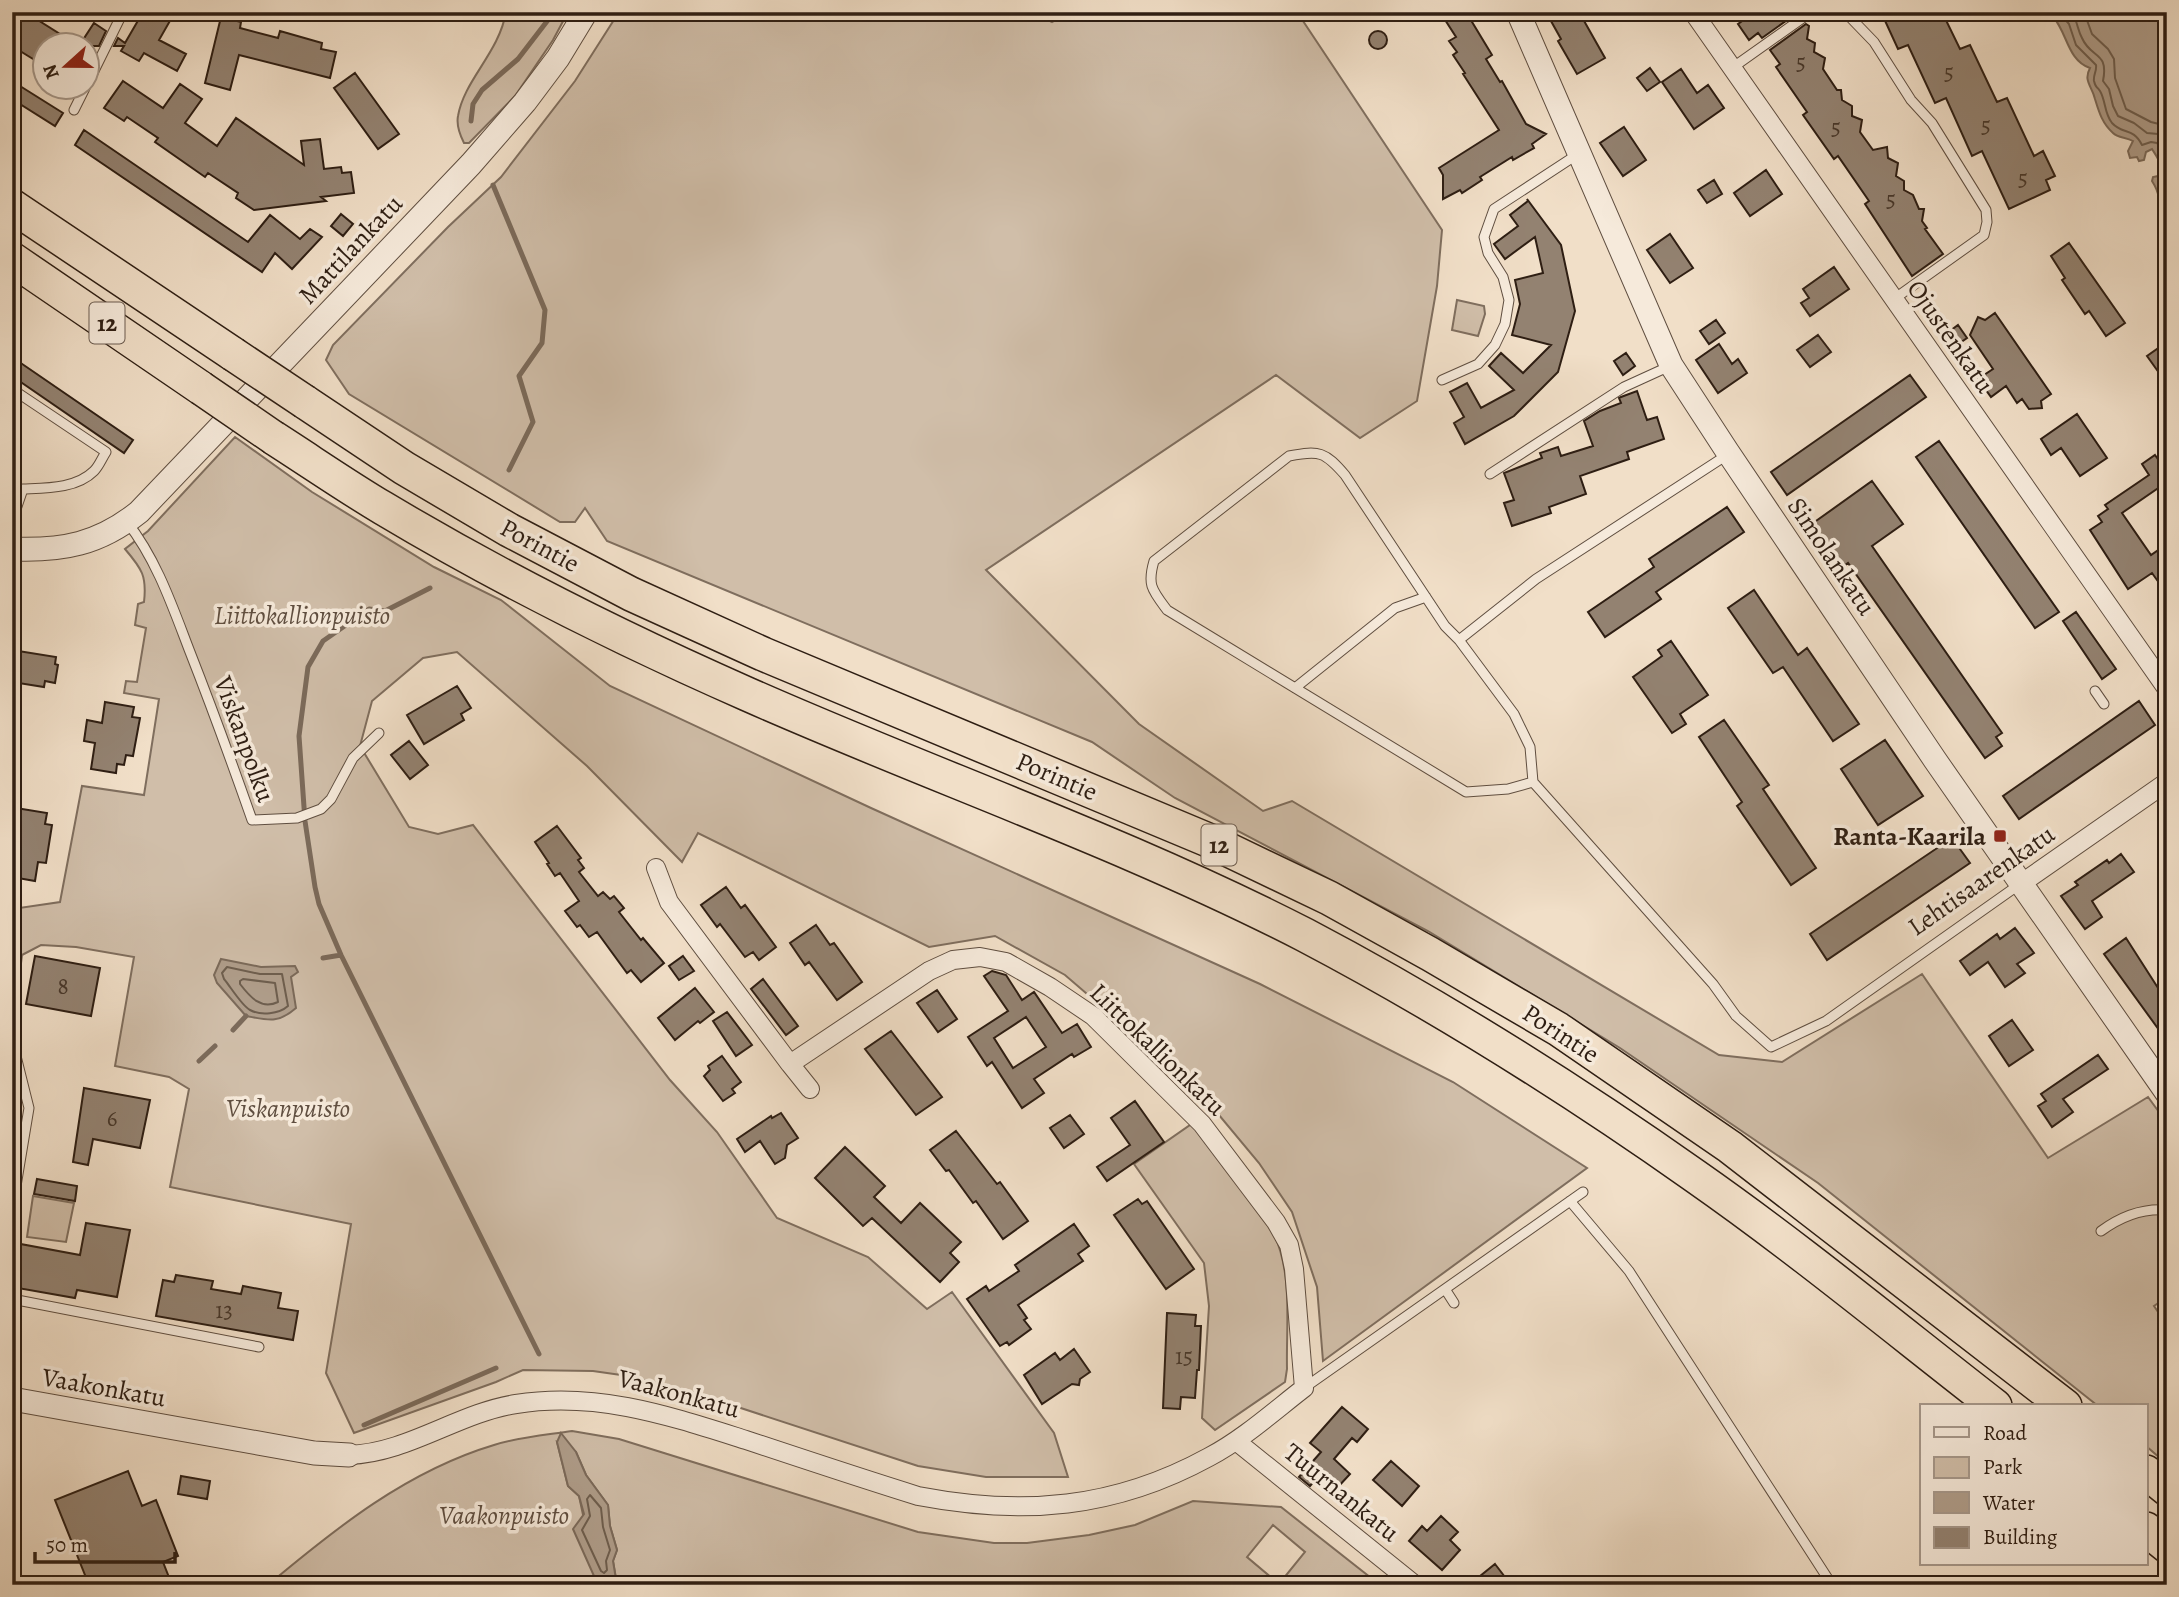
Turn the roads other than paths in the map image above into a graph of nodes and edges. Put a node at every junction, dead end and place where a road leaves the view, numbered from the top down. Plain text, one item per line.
1 (123, 12) edge
2 (586, 12) edge
3 (1518, 12) edge
4 (1693, 12) edge
5 (1811, 12) edge
6 (1845, 12) edge
7 (102, 53) edge
8 (1732, 68) junction
9 (78, 102) edge
10 (74, 110) dead end
11 (1579, 153) junction
12 (12, 206) edge
13 (12, 259) edge
14 (1894, 299) junction
15 (1671, 365) junction
16 (1441, 380) dead end
17 (12, 389) edge
18 (1729, 454) junction
19 (1490, 474) dead end
20 (12, 487) edge
21 (23, 489) junction
22 (133, 517) junction
23 (12, 521) edge
24 (12, 549) edge
25 (1426, 597) junction
26 (1459, 640) junction
27 (1295, 688) junction
28 (2167, 689) edge
29 (2095, 691) dead end
30 (2104, 704) dead end
31 (379, 733) dead end
32 (1533, 782) junction
33 (2167, 782) edge
34 (656, 868) dead end
35 (2022, 883) junction
36 (12, 1040) edge
37 (790, 1064) junction
38 (810, 1089) dead end
39 (2167, 1093) edge
40 (1583, 1192) dead end
41 (1570, 1201) junction
42 (12, 1210) edge
43 (2167, 1210) edge
44 (2101, 1231) dead end
45 (1445, 1289) junction
46 (12, 1299) edge
47 (1454, 1303) dead end
48 (259, 1347) dead end
49 (1304, 1388) junction
50 (12, 1398) edge
51 (1993, 1404) edge
52 (2062, 1404) edge
53 (1236, 1441) junction
54 (349, 1455) joint
55 (2148, 1474) edge
56 (2167, 1489) edge
57 (2148, 1531) edge
58 (2167, 1546) edge
59 (1415, 1585) edge
60 (1832, 1585) edge

1 - 7 lane
2 - 22 street, Mattilankatu
3 - 11 street, Simolankatu
4 - 8 street, Ojustenkatu
5 - 8 lane
6 - 14 lane
8 - 14 street, Ojustenkatu
9 - 10 lane
11 - 15 street, Simolankatu
11 - 16 lane
12 - 52 highway, Porintie / 12, bridge
13 - 51 highway, Porintie / 12, bridge
14 - 28 street, Ojustenkatu
15 - 18 street, Simolankatu
15 - 19 lane
17 - 21 lane
18 - 26 lane
18 - 35 street, Simolankatu
20 - 21 lane
21 - 23 lane
22 - 24 street, Mattilankatu
22 - 31 lane, Viskanpolku
25 - 26 lane
25 - 27 lane
25 - 27 lane
26 - 32 lane
27 - 32 lane
29 - 30 lane
32 - 35 lane, Lehtisaarenkatu
33 - 35 street, Lehtisaarenkatu
34 - 37 street
35 - 39 street, Simolankatu
36 - 42 lane
37 - 38 street
37 - 49 street, Liittokallionkatu
40 - 41 lane
41 - 45 lane
41 - 60 lane
43 - 44 lane
45 - 47 lane
45 - 49 lane
46 - 48 lane
49 - 53 street, Vaakonkatu
50 - 54 street, Vaakonkatu
53 - 54 street, Vaakonkatu
53 - 59 street, Tuurnankatu
55 - 56 highway
57 - 58 highway

